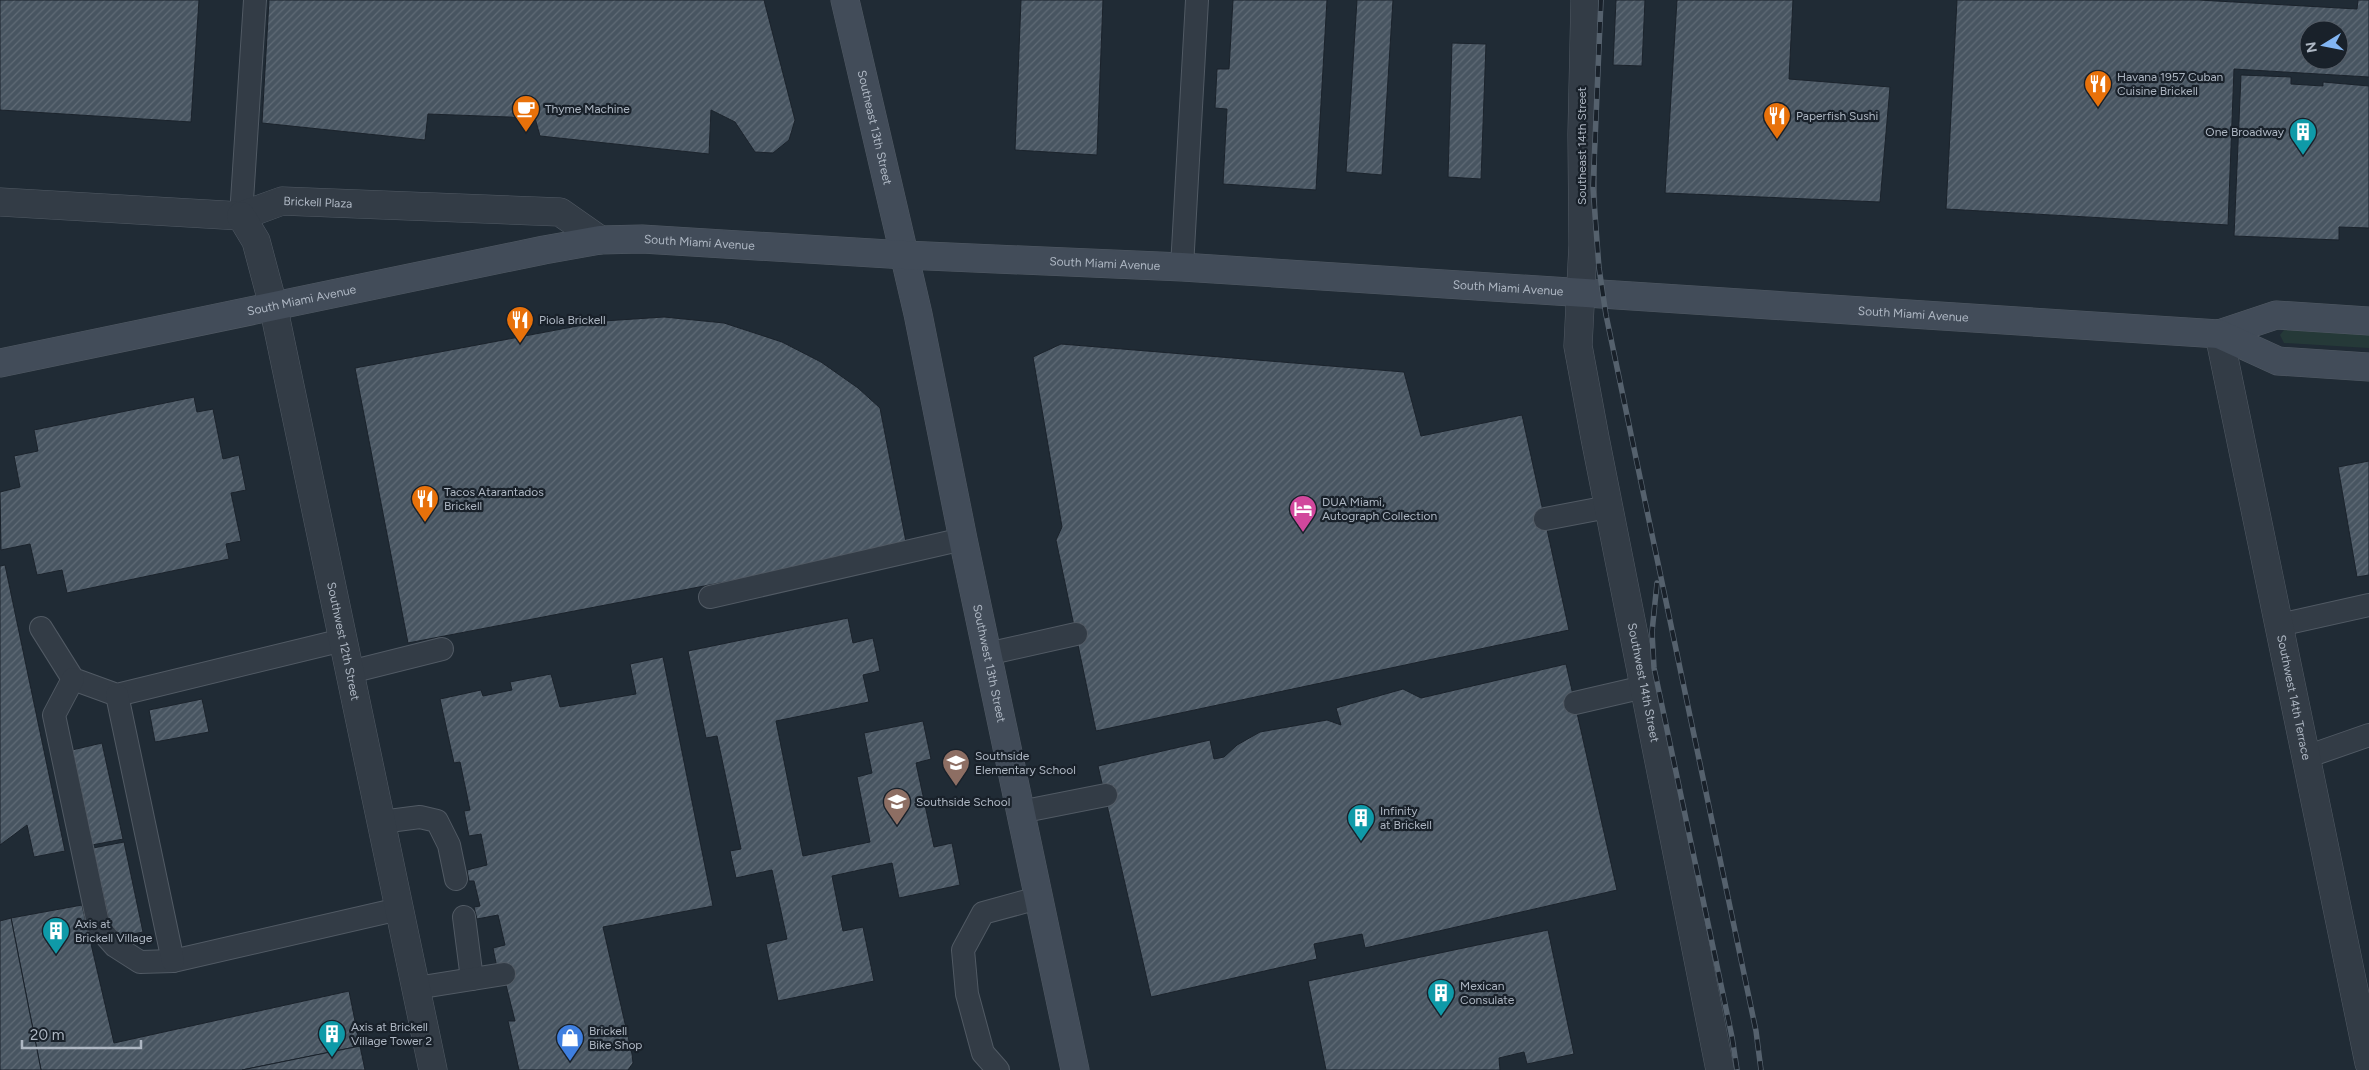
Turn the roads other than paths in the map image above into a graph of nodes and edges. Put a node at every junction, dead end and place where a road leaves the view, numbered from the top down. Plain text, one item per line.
1 (255, 0) edge
2 (845, 0) edge
3 (1197, 0) edge
4 (1585, 0) edge
5 (0, 202) edge
6 (242, 216) junction
7 (600, 240) junction
8 (905, 255) junction
9 (1182, 267) junction
10 (1580, 292) junction
11 (273, 305) junction
12 (2369, 321) edge
13 (2219, 334) junction
14 (0, 363) edge
15 (2369, 366) edge
16 (1608, 507) junction
17 (1545, 519) dead end
18 (963, 539) junction
19 (710, 597) dead end
20 (2369, 605) edge
21 (2279, 625) junction
22 (40, 628) dead end
23 (1076, 634) dead end
24 (343, 640) junction
25 (442, 649) dead end
26 (987, 654) junction
27 (350, 672) junction
28 (73, 679) junction
29 (1644, 687) junction
30 (117, 695) junction
31 (1574, 703) dead end
32 (2369, 734) edge
33 (2306, 757) junction
34 (1106, 794) dead end
35 (1020, 812) junction
36 (381, 822) junction
37 (456, 880) dead end
38 (1038, 898) junction
39 (399, 909) junction
40 (464, 918) dead end
41 (173, 961) junction
42 (504, 974) dead end
43 (472, 979) junction
44 (416, 988) junction
45 (2369, 1062) edge
46 (433, 1070) edge
47 (998, 1070) edge
48 (1075, 1070) edge
49 (1720, 1070) edge

1 - 6 lane
2 - 8 main road, Southeast 13th Street
3 - 9 lane
4 - 10 street, Southeast 14th Street
5 - 6 street, Brickell Plaza
6 - 7 street, Brickell Plaza
6 - 11 street, Southwest 12th Street
7 - 8 main road, South Miami Avenue
7 - 11 main road, South Miami Avenue
8 - 9 main road, South Miami Avenue
8 - 18 main road, Southwest 13th Street
9 - 10 main road, South Miami Avenue
10 - 13 main road, South Miami Avenue
10 - 16 street, Southwest 14th Street
11 - 14 main road, South Miami Avenue
11 - 24 street, Southwest 12th Street
12 - 13 main road, South Miami Avenue
13 - 15 main road, South Miami Avenue
13 - 21 street, Southwest 14th Terrace
16 - 17 lane
16 - 29 street, Southwest 14th Street
18 - 19 lane
18 - 26 main road, Southwest 13th Street
20 - 21 lane
21 - 33 street, Southwest 14th Terrace
22 - 28 lane
23 - 26 lane
24 - 27 street, Southwest 12th Street
24 - 30 lane
25 - 27 lane
26 - 35 main road, Southwest 13th Street
27 - 36 street, Southwest 12th Street
28 - 30 lane
28 - 41 lane
29 - 31 lane
29 - 49 street, Southwest 14th Street
30 - 41 lane
32 - 33 lane
33 - 45 street, Southwest 14th Terrace
34 - 35 lane
35 - 38 main road, Southwest 13th Street
36 - 37 lane
36 - 39 street, Southwest 12th Street
38 - 47 lane
38 - 48 main road, Southwest 13th Street
39 - 41 lane
39 - 44 street, Southwest 12th Street
40 - 43 lane
42 - 43 lane
43 - 44 lane
44 - 46 street, Southwest 12th Street

